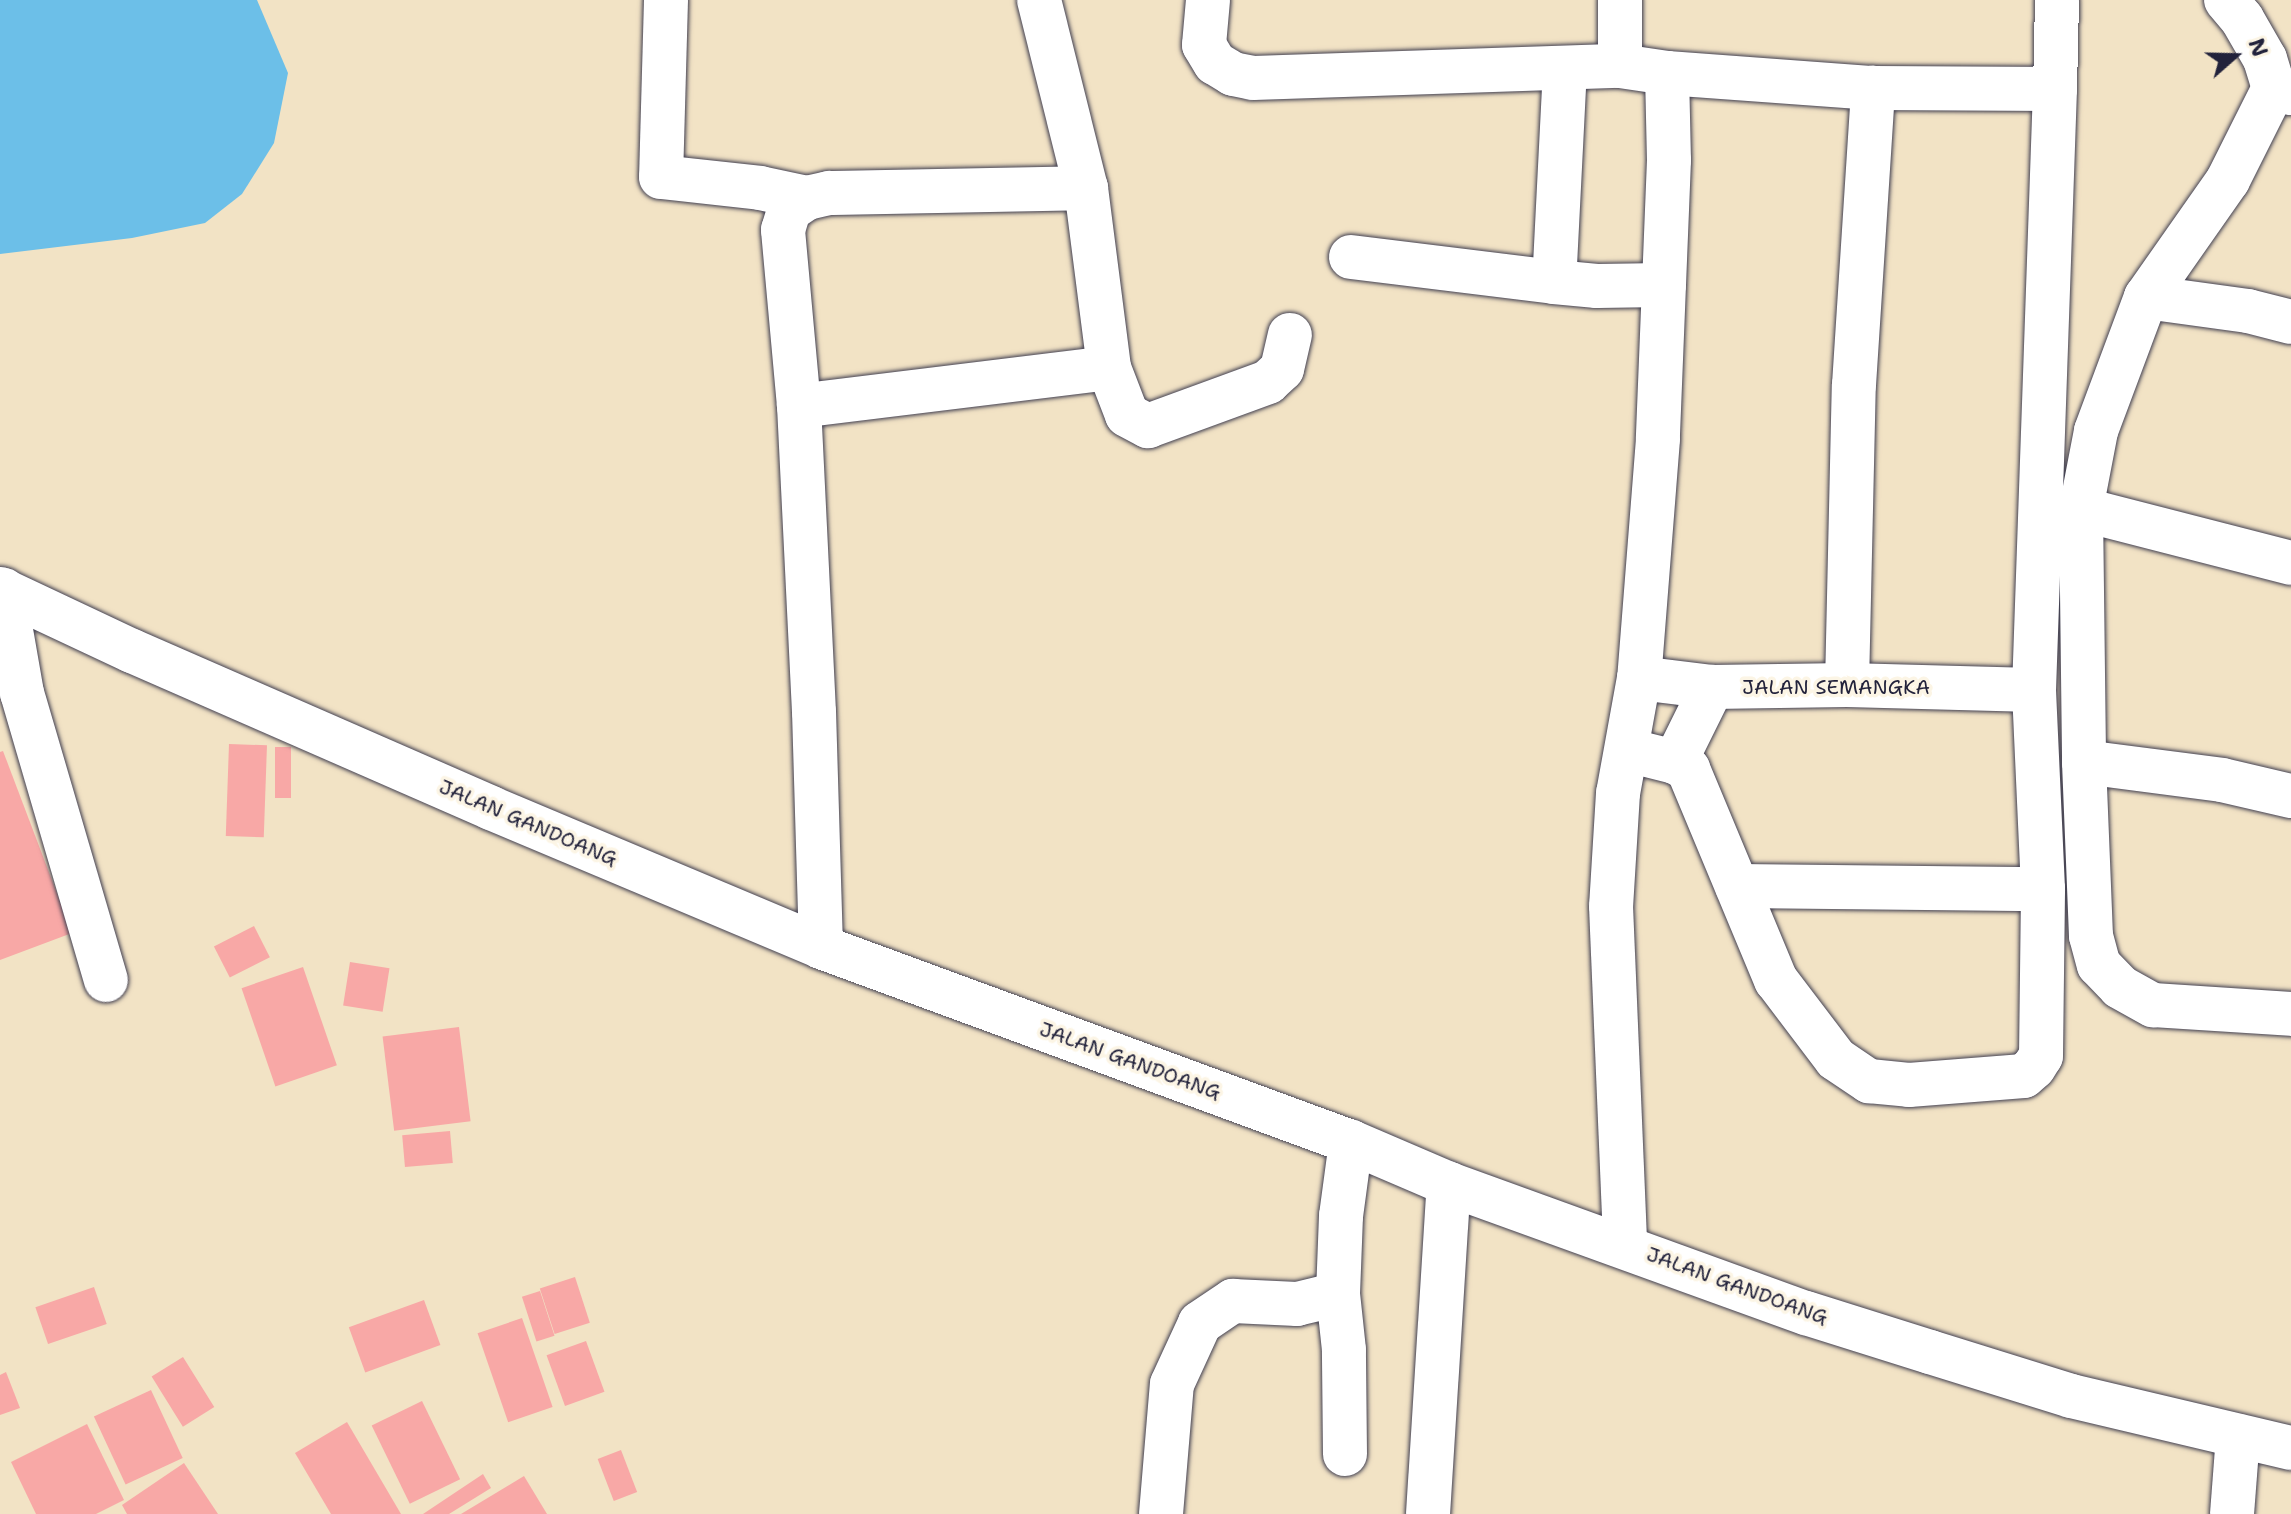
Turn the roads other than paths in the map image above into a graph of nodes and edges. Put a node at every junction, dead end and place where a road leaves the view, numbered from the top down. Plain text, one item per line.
1 (666, 0) edge
2 (1039, 0) edge
3 (1208, 0) edge
4 (1620, 0) edge
5 (2057, 0) edge
6 (2226, 0) edge
7 (1620, 66) junction
8 (1565, 68) junction
9 (1667, 73) junction
10 (1873, 88) junction
11 (2055, 89) junction
12 (2282, 90) edge
13 (1086, 188) junction
14 (807, 198) junction
15 (1351, 257) dead end
16 (1554, 282) junction
17 (1664, 285) junction
18 (2146, 297) junction
19 (2291, 322) edge
20 (1290, 335) dead end
21 (1109, 368) junction
22 (799, 406) junction
23 (2081, 509) junction
24 (2291, 563) edge
25 (2, 590) edge
26 (1639, 678) junction
27 (1847, 685) junction
28 (1712, 687) junction
29 (2034, 690) junction
30 (1627, 750) junction
31 (1675, 762) junction
32 (2084, 762) junction
33 (2291, 796) edge
34 (1737, 886) junction
35 (2043, 889) junction
36 (821, 947) junction
37 (106, 980) dead end
38 (2291, 1014) edge
39 (1351, 1142) junction
40 (1449, 1184) junction
41 (1625, 1245) junction
42 (1338, 1294) junction
43 (2238, 1436) junction
44 (2291, 1448) edge
45 (1345, 1454) dead end
46 (1161, 1514) edge
47 (1428, 1514) edge
48 (2232, 1514) edge

1 - 14 street
2 - 13 street
3 - 8 street
4 - 7 street
5 - 11 street
6 - 12 street
7 - 8 street
7 - 9 street
8 - 16 street
9 - 10 street
9 - 17 street
10 - 11 street
10 - 27 street
11 - 29 street
12 - 18 street
13 - 14 street
13 - 21 street
14 - 22 street
15 - 16 street
16 - 17 street
17 - 26 street
18 - 19 street
18 - 23 street
20 - 21 street
21 - 22 street
22 - 36 street
23 - 24 street
23 - 32 street
25 - 36 street, JALAN GANDOANG
25 - 37 street
26 - 28 street, JALAN SEMANGKA
26 - 30 street
27 - 28 street, JALAN SEMANGKA
27 - 29 street, JALAN SEMANGKA
28 - 31 street
29 - 35 street
30 - 31 street
30 - 41 street
31 - 34 street
32 - 33 street
32 - 38 street
34 - 35 street
34 - 35 street
36 - 39 street, JALAN GANDOANG
39 - 40 street, JALAN GANDOANG
39 - 42 street
40 - 41 street, JALAN GANDOANG
40 - 47 street
41 - 43 street, JALAN GANDOANG
42 - 45 street
42 - 46 street
43 - 44 street, JALAN GANDOANG
43 - 48 street

